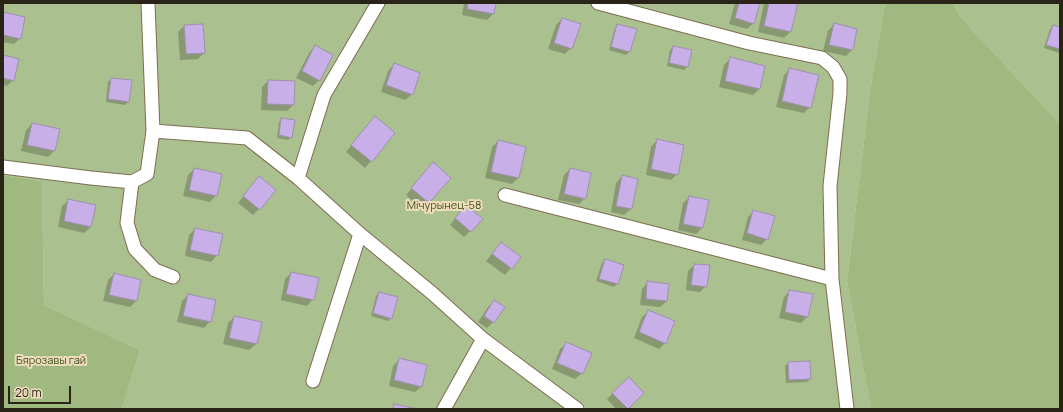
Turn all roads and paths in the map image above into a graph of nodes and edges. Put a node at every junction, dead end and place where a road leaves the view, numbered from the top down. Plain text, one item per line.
1 (148, 3) edge
2 (378, 3) edge
3 (598, 3) edge
4 (153, 131) junction
5 (3, 167) edge
6 (298, 178) junction
7 (132, 182) junction
8 (505, 195) dead end
9 (360, 234) junction
10 (173, 277) dead end
11 (832, 279) junction
12 (483, 339) junction
13 (313, 381) dead end
14 (444, 409) edge
15 (577, 409) edge
16 (847, 409) edge

1 - 4 lane
2 - 6 lane
3 - 11 lane
4 - 6 lane
4 - 7 lane
5 - 7 lane
6 - 9 lane
7 - 10 lane
8 - 11 lane
9 - 12 lane
9 - 13 lane
11 - 16 lane
12 - 14 lane
12 - 15 lane

